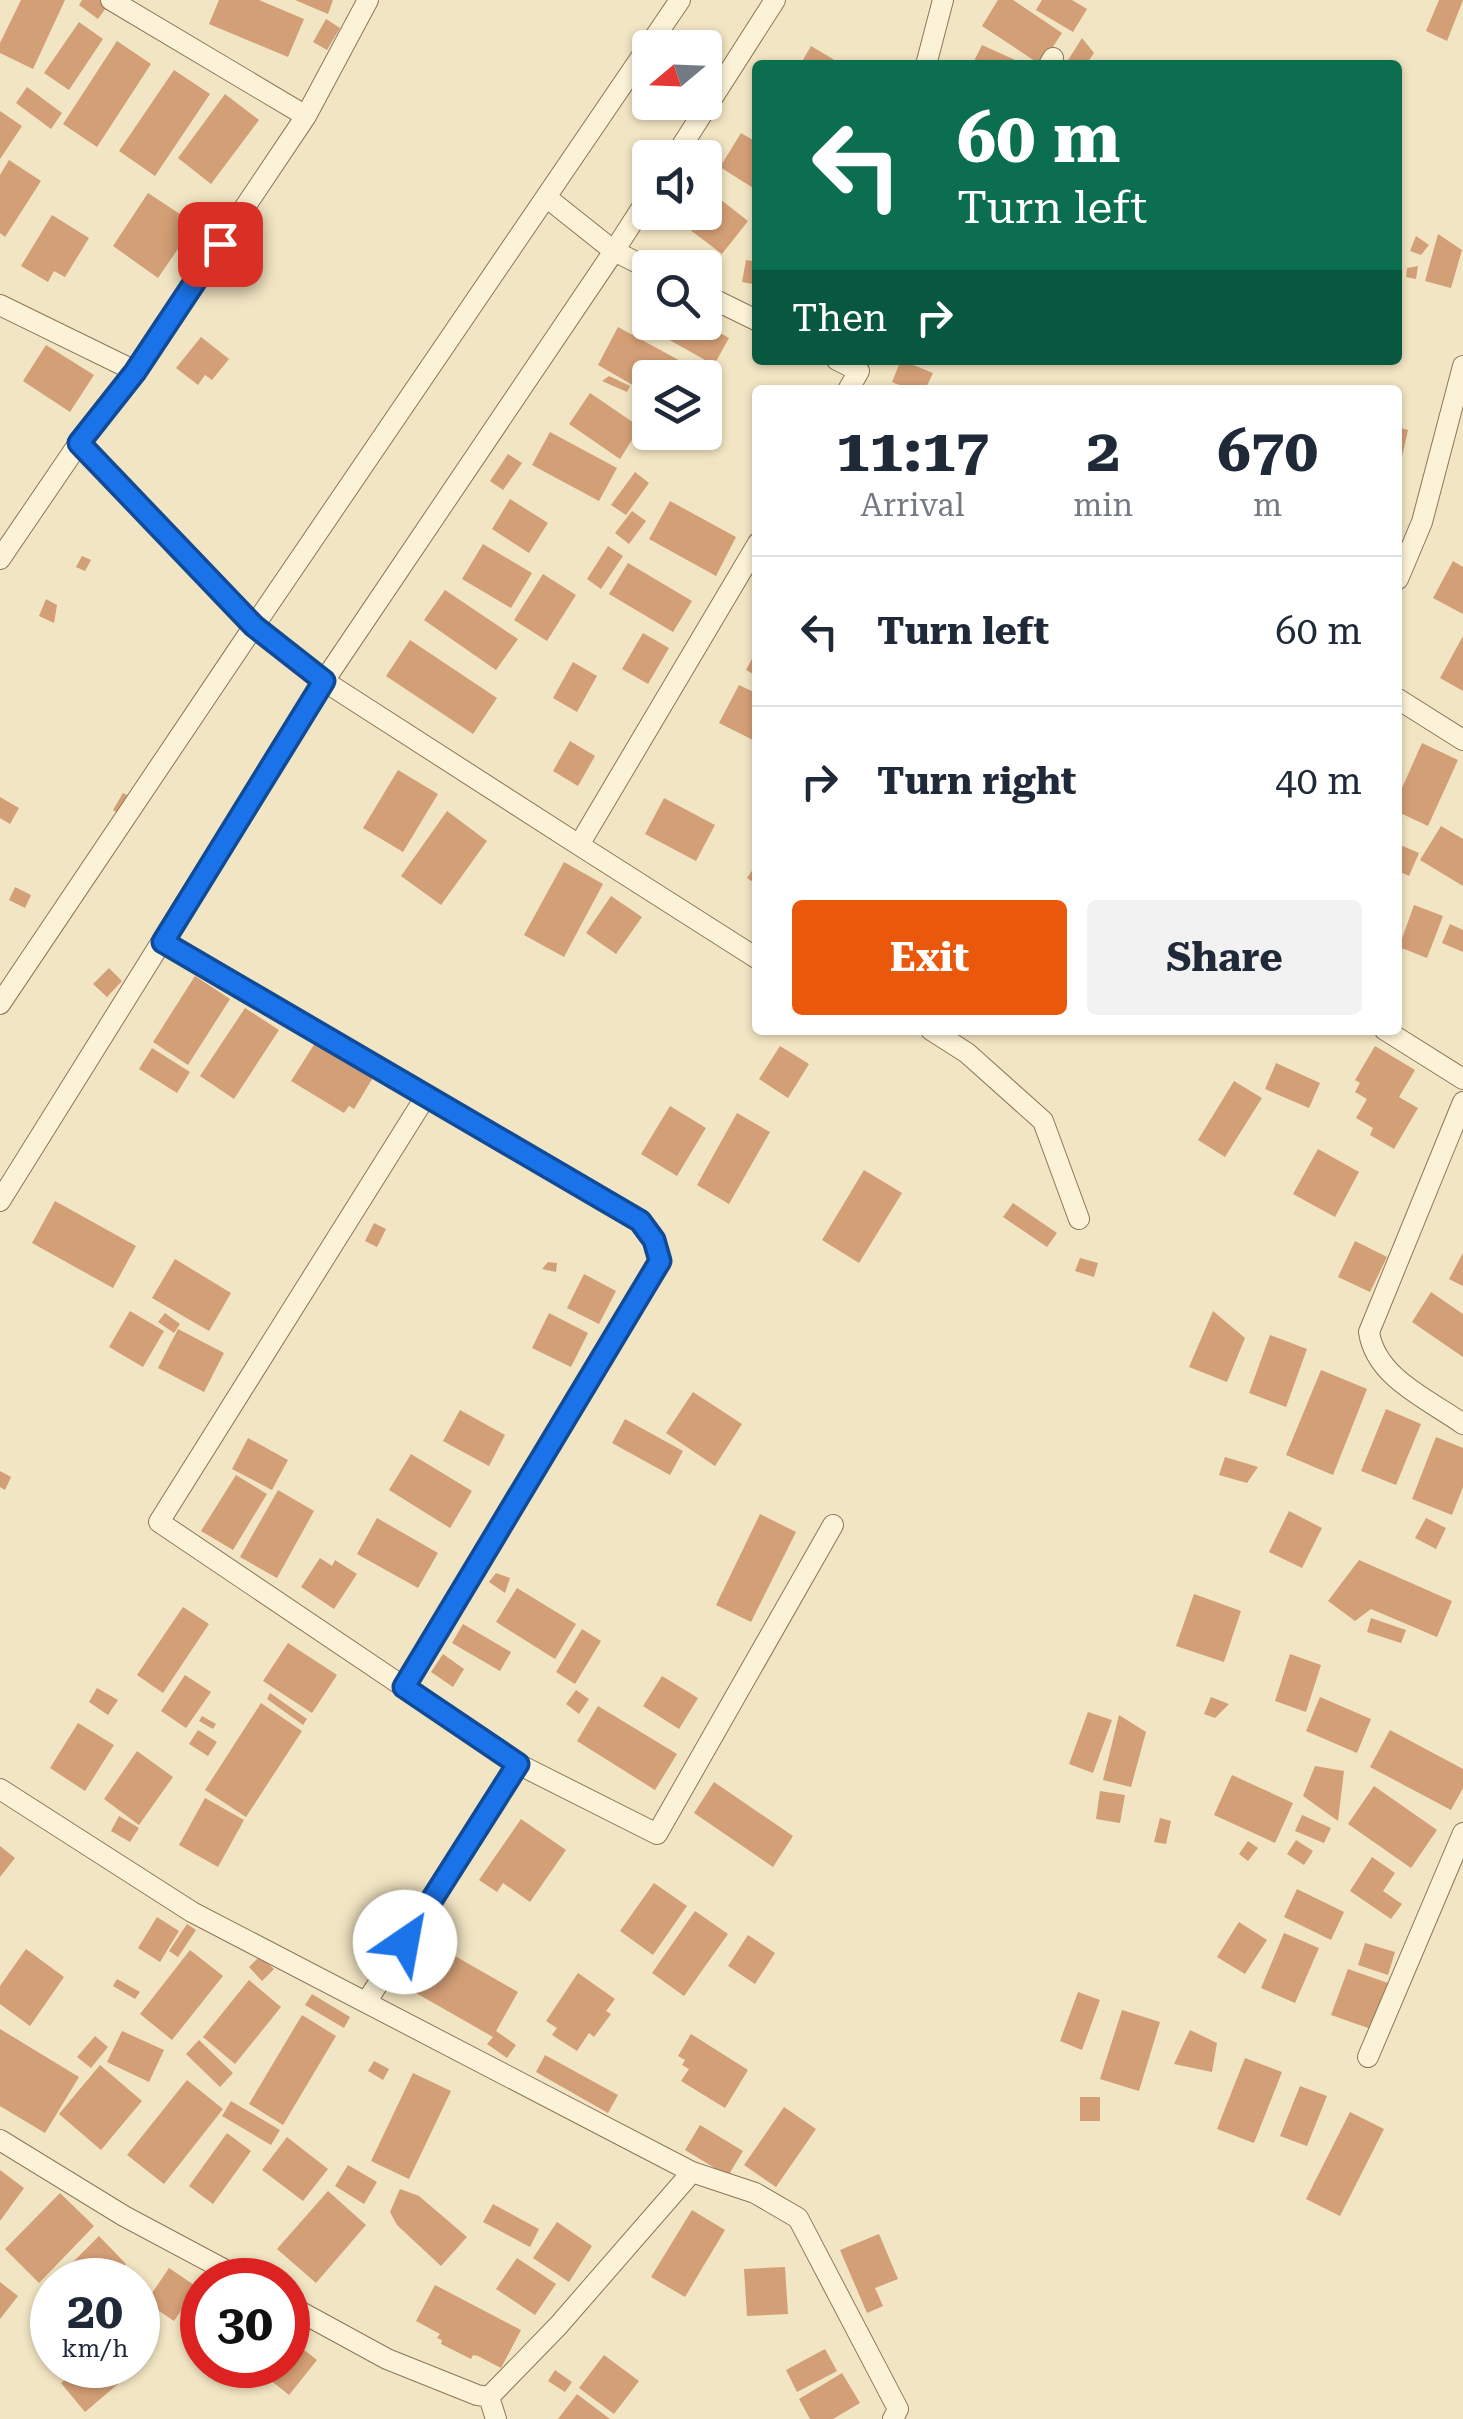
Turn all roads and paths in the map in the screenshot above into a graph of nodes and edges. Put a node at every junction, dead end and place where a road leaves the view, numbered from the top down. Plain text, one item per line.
1 (111, 0) edge
2 (368, 0) edge
3 (680, 0) edge
4 (775, 0) edge
5 (943, 0) edge
6 (927, 60) edge
7 (306, 116) junction
8 (686, 140) edge
9 (546, 197) junction
10 (632, 224) edge
11 (614, 251) junction
12 (632, 260) edge
13 (722, 304) edge
14 (0, 305) edge
15 (752, 318) edge
16 (1463, 366) edge
17 (135, 372) junction
18 (79, 443) junction
19 (752, 553) edge
20 (0, 559) edge
21 (1402, 570) edge
22 (254, 626) junction
23 (324, 681) junction
24 (1402, 702) edge
25 (1463, 740) edge
26 (580, 845) junction
27 (163, 942) junction
28 (752, 955) edge
29 (0, 1004) edge
30 (939, 1035) edge
31 (1394, 1035) edge
32 (1463, 1079) edge
33 (426, 1096) junction
34 (1463, 1102) edge
35 (0, 1201) edge
36 (1079, 1220) dead end
37 (1463, 1424) edge
38 (833, 1525) dead end
39 (404, 1687) junction
40 (518, 1764) junction
41 (0, 1789) edge
42 (1463, 1832) edge
43 (367, 2000) junction
44 (1368, 2056) dead end
45 (0, 2140) edge
46 (692, 2172) junction
47 (203, 2258) edge
48 (310, 2317) edge
49 (489, 2397) junction
50 (496, 2419) edge
51 (894, 2419) edge

1 - 7 street
2 - 7 street
3 - 9 street
4 - 8 street
5 - 6 street
7 - 17 street
9 - 11 street
9 - 22 street
10 - 11 street
11 - 12 street
11 - 23 street
13 - 15 street
14 - 17 street
16 - 21 street
17 - 18 street
18 - 20 street
18 - 22 street
19 - 26 street
22 - 23 street
22 - 29 street
23 - 26 street
23 - 27 street
24 - 25 street
26 - 28 street
27 - 33 street
27 - 35 street
30 - 36 street
31 - 32 street
33 - 39 street
33 - 39 street
34 - 37 street
38 - 40 street
39 - 40 street
40 - 43 street
41 - 43 street
42 - 44 street
43 - 46 street
45 - 47 street
46 - 49 street
46 - 51 street
48 - 49 street
49 - 50 street

